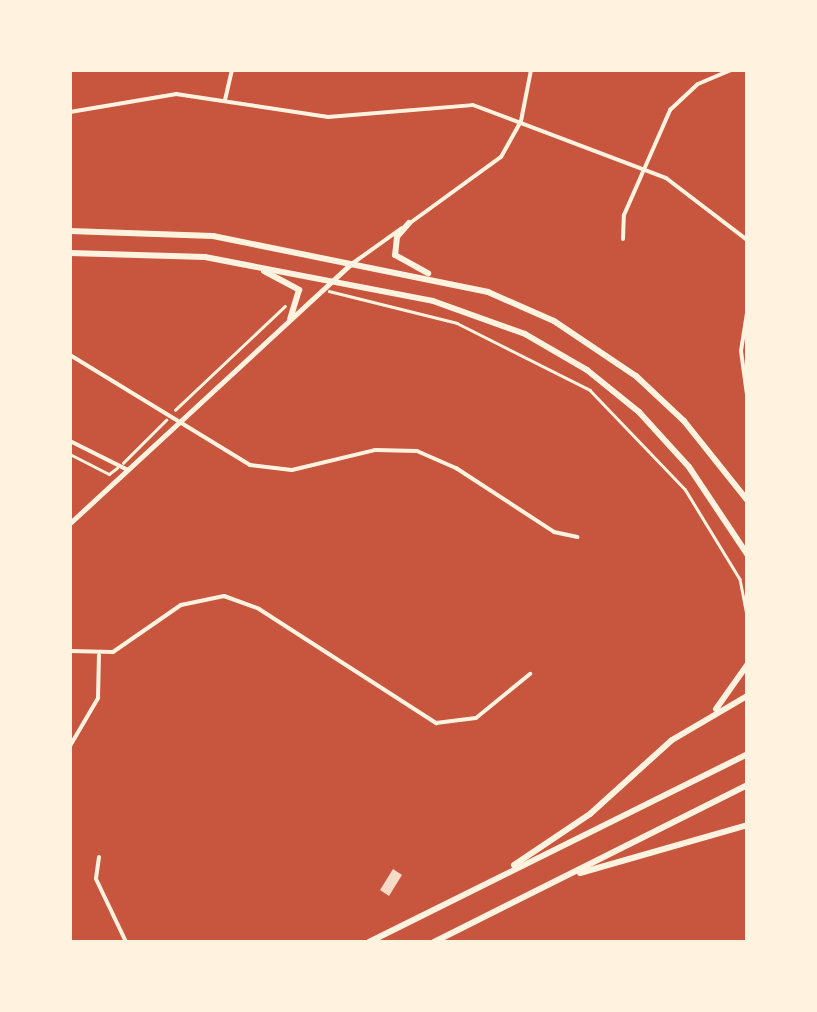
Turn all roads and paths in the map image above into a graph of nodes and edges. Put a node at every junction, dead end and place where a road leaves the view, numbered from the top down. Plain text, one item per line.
1 (232, 70) edge
2 (531, 70) edge
3 (731, 70) edge
4 (225, 100) junction
5 (70, 112) edge
6 (521, 120) junction
7 (643, 167) junction
8 (410, 223) junction
9 (70, 231) edge
10 (623, 240) dead end
11 (747, 240) edge
12 (70, 253) edge
13 (353, 263) junction
14 (244, 264) junction
15 (333, 280) junction
16 (448, 281) junction
17 (322, 289) junction
18 (299, 290) junction
19 (747, 313) edge
20 (290, 319) junction
21 (70, 355) edge
22 (747, 395) edge
23 (168, 418) junction
24 (178, 423) junction
25 (70, 441) edge
26 (70, 454) edge
27 (120, 466) junction
28 (128, 470) junction
29 (747, 500) edge
30 (70, 523) edge
31 (577, 537) dead end
32 (737, 538) junction
33 (747, 554) edge
34 (747, 563) edge
35 (747, 616) edge
36 (70, 652) edge
37 (99, 654) junction
38 (747, 665) edge
39 (530, 674) dead end
40 (747, 696) edge
41 (705, 719) junction
42 (70, 746) edge
43 (747, 754) edge
44 (747, 785) edge
45 (747, 824) edge
46 (99, 857) dead end
47 (485, 884) junction
48 (548, 886) junction
49 (126, 942) edge
50 (369, 942) edge
51 (434, 942) edge

1 - 4 street
2 - 6 street
3 - 7 street
4 - 5 street
4 - 6 street
6 - 7 street
6 - 8 street
7 - 10 street
7 - 11 street
8 - 13 street
8 - 16 highway
9 - 13 highway
12 - 14 highway
13 - 15 street
13 - 16 highway
14 - 15 highway
14 - 18 highway
15 - 17 street
15 - 32 highway
16 - 29 highway
17 - 20 street
17 - 35 path
18 - 20 highway
18 - 23 path
19 - 22 street
20 - 24 street
21 - 23 street
23 - 24 street
23 - 27 path
24 - 28 street
24 - 31 street
25 - 27 street
26 - 27 path
27 - 28 street
28 - 30 street
32 - 33 highway
32 - 34 highway
36 - 37 street
37 - 39 street
37 - 42 street
38 - 41 highway
40 - 41 highway
41 - 47 highway
43 - 47 highway
44 - 48 highway
45 - 48 highway
46 - 49 street
47 - 50 highway
48 - 51 highway

